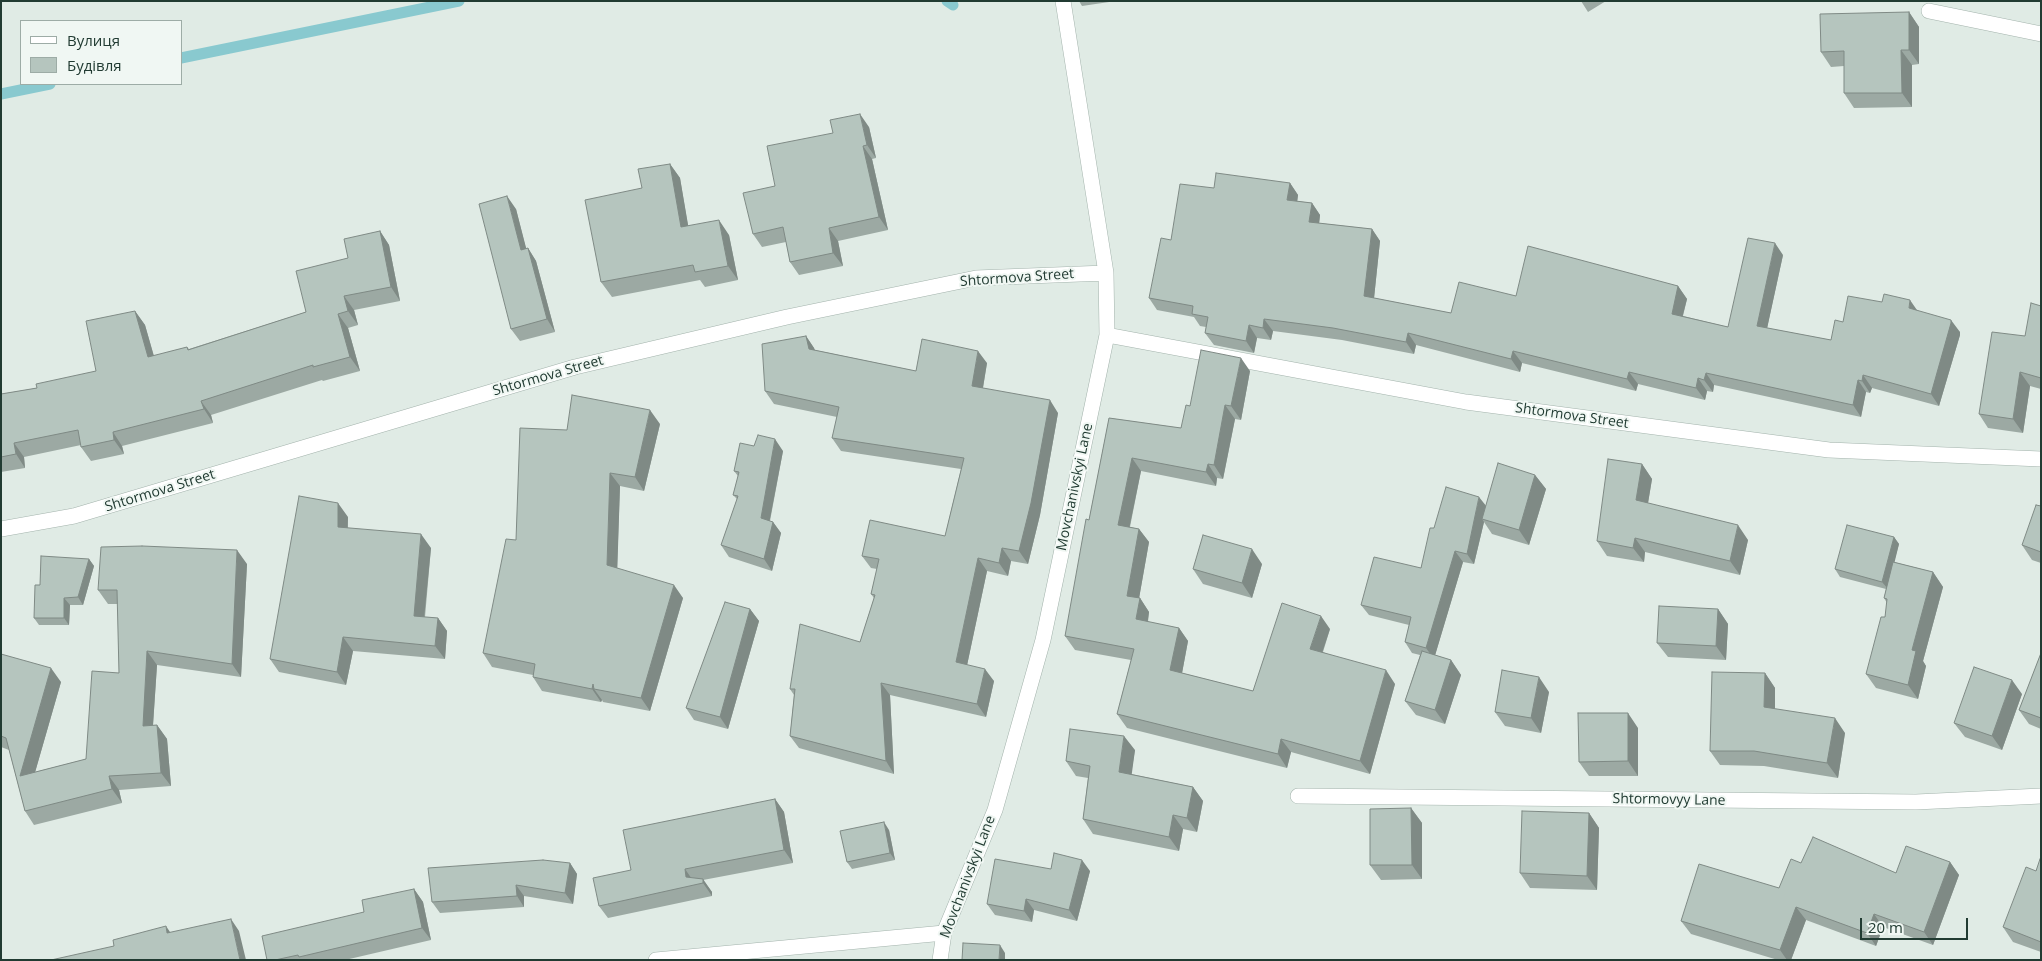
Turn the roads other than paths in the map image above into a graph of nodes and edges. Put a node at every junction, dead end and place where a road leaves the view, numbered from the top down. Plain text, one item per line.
1 (1063, 1) edge
2 (1929, 11) dead end
3 (2041, 34) edge
4 (1106, 273) junction
5 (1107, 336) junction
6 (2041, 459) edge
7 (1, 529) edge
8 (1298, 796) dead end
9 (2041, 796) edge
10 (944, 932) junction
11 (656, 960) edge
12 (940, 960) edge

1 - 4 street, Movchanivskyi Lane
2 - 3 street
4 - 5 street, Movchanivskyi Lane
4 - 7 street, Shtormova Street
5 - 6 street, Shtormova Street
5 - 10 street, Movchanivskyi Lane
8 - 9 street, Shtormovyy Lane
10 - 11 street
10 - 12 street, Movchanivskyi Lane

